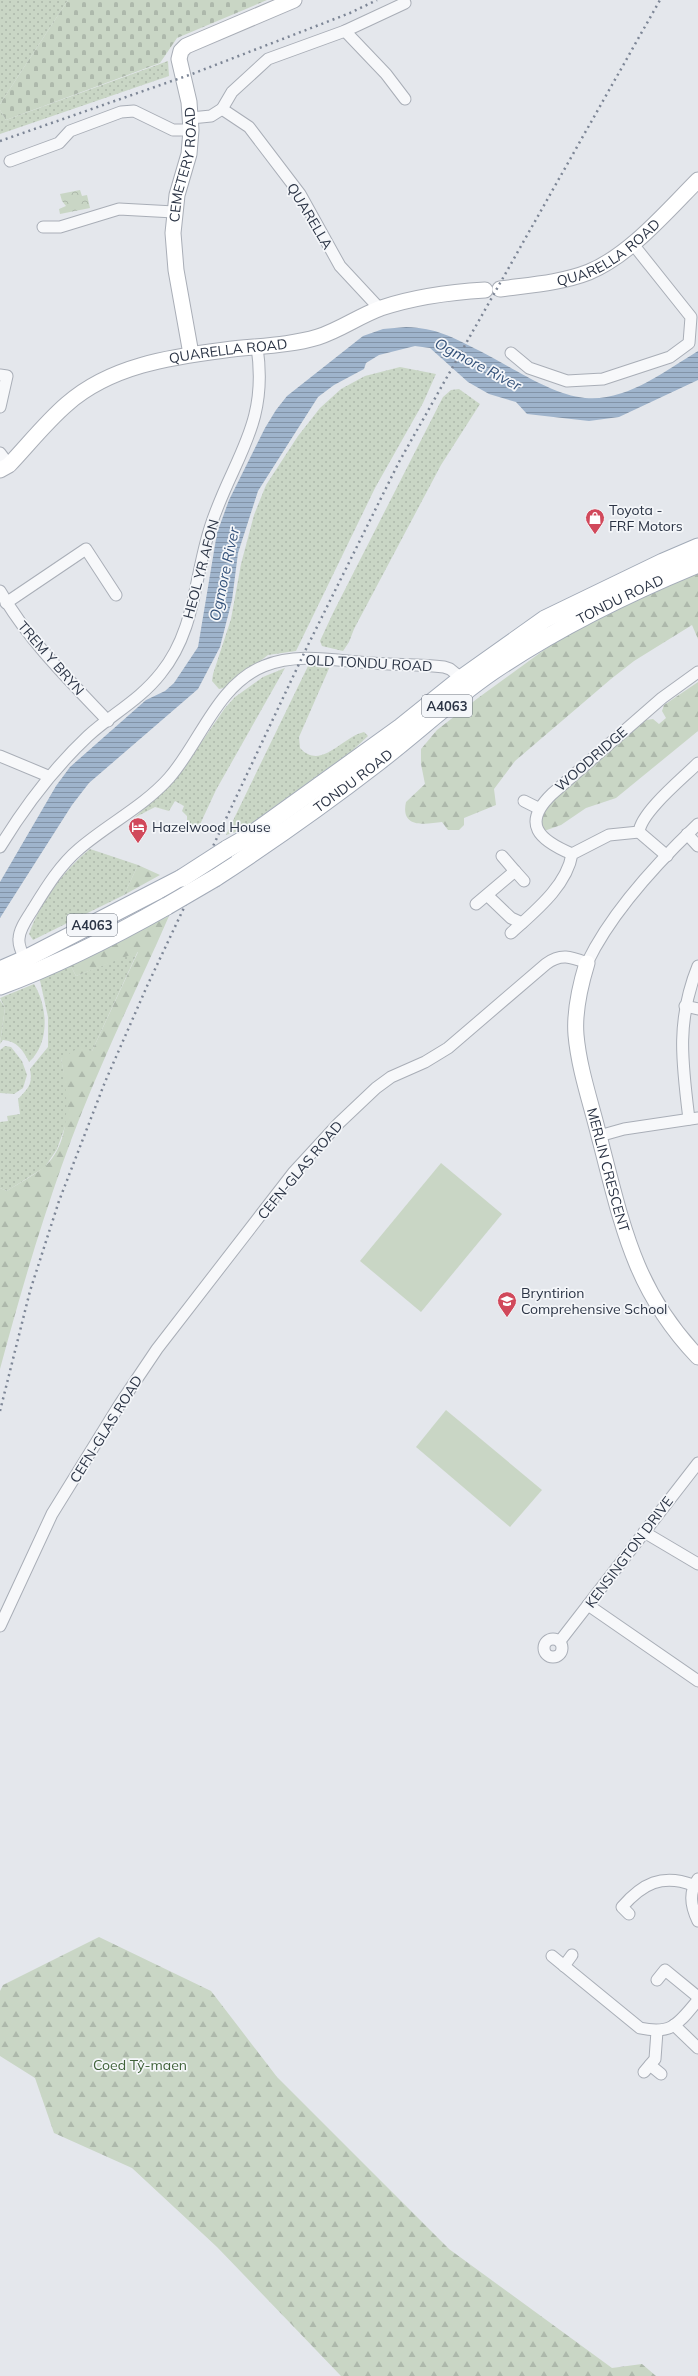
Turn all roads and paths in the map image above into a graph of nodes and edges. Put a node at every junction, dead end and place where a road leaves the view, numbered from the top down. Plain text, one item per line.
1 (294, 0) edge
2 (405, 3) dead end
3 (345, 30) junction
4 (405, 99) dead end
5 (222, 108) junction
6 (191, 124) junction
7 (10, 161) dead end
8 (698, 180) edge
9 (174, 212) junction
10 (43, 227) dead end
11 (632, 243) junction
12 (380, 309) junction
13 (258, 347) junction
14 (511, 353) dead end
15 (191, 354) junction
16 (0, 375) edge
17 (0, 407) edge
18 (3, 463) edge
19 (698, 547) edge
20 (698, 564) edge
21 (0, 591) edge
22 (116, 595) dead end
23 (6, 603) junction
24 (698, 672) edge
25 (467, 682) junction
26 (108, 721) junction
27 (0, 756) edge
28 (698, 763) edge
29 (48, 776) junction
30 (524, 801) dead end
31 (538, 808) junction
32 (698, 824) edge
33 (638, 832) junction
34 (687, 834) junction
35 (698, 846) edge
36 (0, 847) edge
37 (572, 854) junction
38 (502, 856) dead end
39 (667, 856) junction
40 (515, 871) junction
41 (524, 881) dead end
42 (488, 896) junction
43 (476, 904) dead end
44 (522, 923) junction
45 (511, 933) dead end
46 (587, 963) junction
47 (28, 966) junction
48 (698, 966) edge
49 (0, 970) edge
50 (0, 986) edge
51 (684, 1006) junction
52 (698, 1009) edge
53 (693, 1118) edge
54 (599, 1136) junction
55 (698, 1357) edge
56 (698, 1463) edge
57 (644, 1532) junction
58 (698, 1564) edge
59 (588, 1605) junction
60 (0, 1626) edge
61 (560, 1641) dead end
62 (698, 1681) edge
63 (696, 1882) edge
64 (622, 1907) dead end
65 (698, 1921) edge
66 (572, 1955) dead end
67 (552, 1956) dead end
68 (564, 1966) junction
69 (657, 1980) dead end
70 (698, 1999) edge
71 (674, 2025) junction
72 (657, 2032) junction
73 (698, 2048) edge
74 (661, 2074) dead end

1 - 6 street, CEMETERY ROAD
2 - 3 street
3 - 4 street
3 - 5 street
5 - 6 street
5 - 12 street, QUARELLA
6 - 7 street
6 - 9 street, CEMETERY ROAD
8 - 11 street, QUARELLA ROAD
9 - 10 street
9 - 15 street, CEMETERY ROAD
11 - 12 street, QUARELLA ROAD
11 - 14 street
12 - 13 street, QUARELLA ROAD
13 - 15 street, QUARELLA ROAD
13 - 26 street, HEOL YR AFON
15 - 18 street, QUARELLA ROAD
16 - 17 street
19 - 25 main road, TONDU ROAD / A4063
20 - 25 main road, TONDU ROAD / A4063
21 - 23 street, TREM Y BRYN
22 - 23 street
23 - 26 street, TREM Y BRYN
24 - 31 street, WOODRIDGE
25 - 47 main road, TONDU ROAD / A4063, bridge
25 - 47 main road, TONDU ROAD / A4063, bridge
25 - 47 street, OLD TONDU ROAD
26 - 29 street, HEOL YR AFON
27 - 29 street
28 - 33 street
29 - 36 street, HEOL YR AFON
30 - 31 street
31 - 37 street
32 - 34 street
33 - 37 street
33 - 39 street
34 - 35 street
34 - 39 street
37 - 44 street
38 - 40 street
39 - 46 street
40 - 41 street
40 - 42 street
42 - 43 street
42 - 44 street
44 - 45 street
46 - 54 street, MERLIN CRESCENT
46 - 60 street, CEFN-GLAS ROAD
47 - 49 main road, TONDU ROAD / A4063
47 - 50 main road, TONDU ROAD / A4063
48 - 51 street
51 - 52 street
51 - 53 street
53 - 54 street
54 - 55 street, MERLIN CRESCENT
56 - 57 street, KENSINGTON DRIVE
57 - 58 street
57 - 59 street, KENSINGTON DRIVE
59 - 61 street, KENSINGTON DRIVE
59 - 62 street
63 - 64 street
63 - 65 street
66 - 68 street
67 - 68 street
68 - 72 street
69 - 70 street
70 - 71 street
71 - 72 street
71 - 73 street
72 - 74 street

